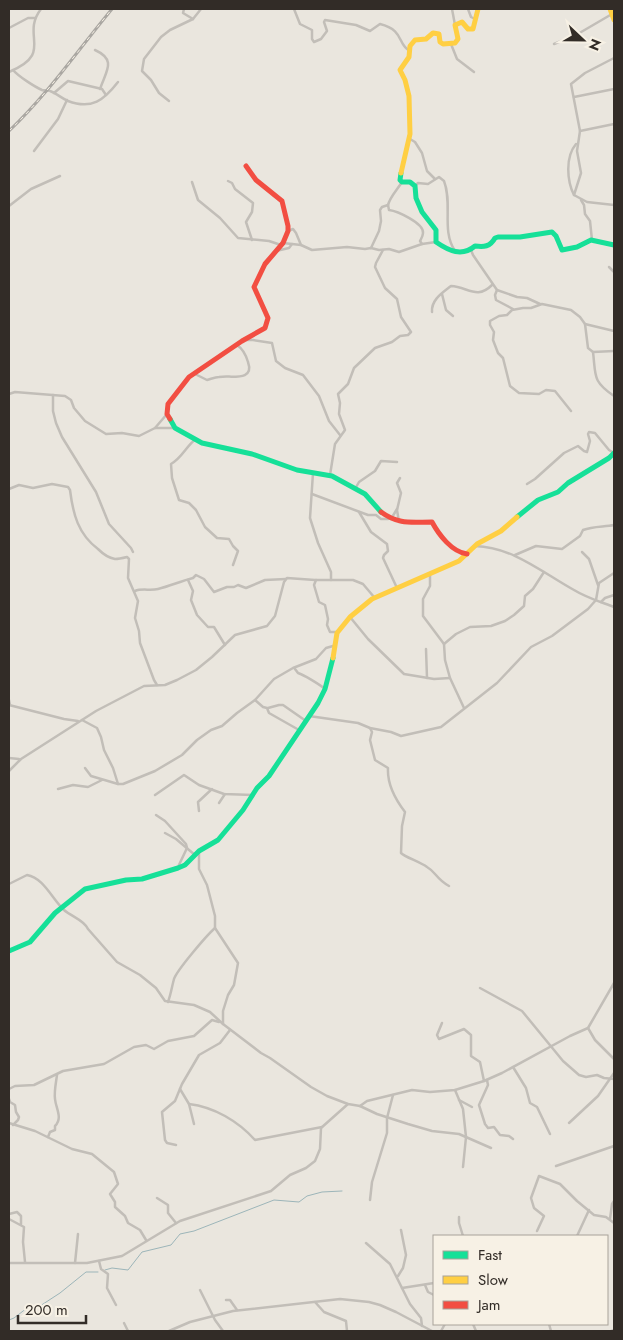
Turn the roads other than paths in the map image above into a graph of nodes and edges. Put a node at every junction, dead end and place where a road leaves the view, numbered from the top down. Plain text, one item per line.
1 (41, 9) edge
2 (184, 9) edge
3 (201, 9) edge
4 (294, 9) edge
5 (452, 9) edge
6 (468, 9) edge
7 (478, 9) edge
8 (611, 12) edge
9 (35, 18) junction
10 (477, 18) junction
11 (193, 19) junction
12 (614, 20) edge
13 (455, 25) junction
14 (10, 26) edge
15 (451, 44) junction
16 (554, 44) dead end
17 (95, 50) dead end
18 (410, 51) junction
19 (614, 58) edge
20 (11, 71) edge
21 (474, 72) dead end
22 (118, 82) dead end
23 (100, 89) junction
24 (614, 89) edge
25 (54, 93) junction
26 (106, 96) junction
27 (573, 97) junction
28 (67, 100) junction
29 (169, 101) dead end
30 (614, 124) edge
31 (580, 131) junction
32 (410, 139) junction
33 (577, 143) junction
34 (34, 151) dead end
35 (246, 166) dead end
36 (60, 176) dead end
37 (435, 179) junction
38 (228, 181) dead end
39 (192, 182) dead end
40 (402, 182) junction
41 (415, 186) junction
42 (574, 195) junction
43 (581, 200) junction
44 (388, 205) junction
45 (614, 205) edge
46 (9, 206) edge
47 (288, 231) junction
48 (252, 240) junction
49 (592, 240) junction
50 (436, 242) junction
51 (282, 244) junction
52 (292, 244) junction
53 (422, 244) junction
54 (614, 244) edge
55 (301, 245) junction
56 (372, 248) junction
57 (383, 250) junction
58 (471, 250) junction
59 (276, 252) junction
60 (456, 253) junction
61 (609, 267) dead end
62 (614, 272) edge
63 (492, 285) junction
64 (497, 290) junction
65 (442, 294) junction
66 (542, 304) junction
67 (513, 309) junction
68 (432, 312) dead end
69 (454, 316) dead end
70 (585, 324) junction
71 (614, 331) edge
72 (242, 341) junction
73 (237, 345) junction
74 (614, 350) edge
75 (593, 352) junction
76 (194, 373) junction
77 (9, 394) edge
78 (53, 396) junction
79 (614, 396) edge
80 (571, 411) dead end
81 (167, 414) junction
82 (155, 428) junction
83 (175, 428) junction
84 (340, 436) junction
85 (196, 440) junction
86 (614, 453) edge
87 (397, 462) dead end
88 (313, 473) junction
89 (330, 475) junction
90 (400, 478) dead end
91 (527, 484) dead end
92 (9, 489) edge
93 (355, 489) junction
94 (312, 494) junction
95 (398, 508) junction
96 (359, 512) junction
97 (390, 519) junction
98 (399, 522) junction
99 (614, 525) edge
100 (475, 546) junction
101 (133, 552) dead end
102 (582, 552) dead end
103 (467, 554) junction
104 (513, 555) junction
105 (233, 565) dead end
106 (544, 572) junction
107 (614, 573) edge
108 (430, 575) junction
109 (286, 579) junction
110 (187, 580) junction
111 (316, 580) junction
112 (331, 580) junction
113 (598, 585) junction
114 (398, 589) junction
115 (134, 591) junction
116 (614, 595) edge
117 (376, 598) junction
118 (596, 600) junction
119 (601, 602) junction
120 (614, 607) edge
121 (350, 617) junction
122 (337, 632) junction
123 (444, 644) junction
124 (225, 645) junction
125 (333, 646) junction
126 (426, 649) dead end
127 (294, 668) junction
128 (427, 678) junction
129 (450, 678) junction
130 (158, 685) junction
131 (325, 689) junction
132 (9, 700) edge
133 (255, 700) junction
134 (9, 705) edge
135 (267, 708) junction
136 (464, 708) junction
137 (308, 719) junction
138 (80, 720) junction
139 (370, 728) junction
140 (300, 731) junction
141 (9, 758) edge
142 (21, 759) junction
143 (85, 768) dead end
144 (9, 771) edge
145 (102, 780) junction
146 (118, 784) junction
147 (58, 789) dead end
148 (212, 789) junction
149 (224, 794) junction
150 (156, 795) dead end
151 (253, 795) junction
152 (219, 803) dead end
153 (199, 811) dead end
154 (156, 814) dead end
155 (165, 833) dead end
156 (186, 849) junction
157 (197, 853) junction
158 (177, 869) junction
159 (9, 884) edge
160 (449, 886) dead end
161 (62, 908) junction
162 (215, 928) junction
163 (9, 951) edge
164 (614, 983) edge
165 (480, 988) dead end
166 (168, 1002) junction
167 (215, 1017) junction
168 (212, 1020) junction
169 (219, 1022) junction
170 (442, 1023) dead end
171 (222, 1024) junction
172 (588, 1028) junction
173 (230, 1030) junction
174 (552, 1046) junction
175 (614, 1059) edge
176 (513, 1067) junction
177 (614, 1074) edge
178 (57, 1075) junction
179 (612, 1079) edge
180 (485, 1080) junction
181 (9, 1089) edge
182 (180, 1089) junction
183 (455, 1090) junction
184 (393, 1094) junction
185 (9, 1099) edge
186 (458, 1099) junction
187 (189, 1104) junction
188 (348, 1104) junction
189 (360, 1106) junction
190 (472, 1107) dead end
191 (387, 1118) junction
192 (9, 1123) edge
193 (194, 1124) dead end
194 (569, 1124) dead end
195 (13, 1125) junction
196 (322, 1127) junction
197 (550, 1134) dead end
198 (48, 1137) junction
199 (466, 1137) junction
200 (514, 1139) dead end
201 (176, 1145) dead end
202 (614, 1146) edge
203 (492, 1148) dead end
204 (463, 1166) dead end
205 (556, 1166) dead end
206 (157, 1198) dead end
207 (370, 1200) dead end
208 (614, 1201) edge
209 (589, 1210) junction
210 (9, 1214) edge
211 (459, 1216) dead end
212 (9, 1219) edge
213 (610, 1219) junction
214 (614, 1222) edge
215 (176, 1223) junction
216 (22, 1225) junction
217 (401, 1230) dead end
218 (537, 1231) dead end
219 (78, 1234) dead end
220 (463, 1235) edge
221 (577, 1235) edge
222 (146, 1240) junction
223 (366, 1243) dead end
224 (99, 1261) junction
225 (9, 1262) edge
226 (25, 1262) junction
227 (75, 1263) junction
228 (398, 1277) junction
229 (433, 1283) edge
230 (425, 1285) junction
231 (402, 1288) junction
232 (200, 1290) dead end
233 (433, 1294) edge
234 (226, 1300) dead end
235 (315, 1302) junction
236 (116, 1305) dead end
237 (237, 1310) junction
238 (213, 1317) junction
239 (124, 1323) dead end
240 (424, 1329) edge
241 (128, 1331) edge
242 (169, 1331) edge
243 (223, 1331) edge
244 (347, 1331) edge
245 (432, 1331) edge

1 - 9 street
2 - 11 street
3 - 11 street
4 - 18 street
5 - 13 street
6 - 10 street
7 - 10 street
8 - 12 street
8 - 16 street
9 - 14 street
9 - 20 street
10 - 13 street
11 - 29 street
13 - 15 street
15 - 18 street
15 - 21 street
17 - 23 street
18 - 32 street
19 - 27 street
20 - 25 street
22 - 26 street
23 - 25 street
23 - 26 street
24 - 27 street
25 - 28 street
26 - 28 street
27 - 31 street
28 - 34 street
30 - 31 street
31 - 33 street
32 - 37 street
32 - 40 street
33 - 42 street
33 - 42 street
35 - 47 street
36 - 46 street
37 - 41 street
37 - 60 street
38 - 48 street
39 - 48 street
40 - 41 street
40 - 44 street
41 - 50 street
42 - 43 street
43 - 45 street
43 - 49 street
44 - 53 street
44 - 56 street
47 - 51 street
47 - 55 street
48 - 51 street
49 - 54 street
49 - 58 street
50 - 53 street
50 - 60 street
51 - 52 street
51 - 59 street
52 - 55 street
52 - 59 street
53 - 57 street
55 - 56 street
56 - 57 street
57 - 84 street
58 - 60 street
58 - 63 street
59 - 72 street
61 - 62 street
63 - 64 street
63 - 65 street
64 - 66 street
64 - 67 street
65 - 68 street
65 - 69 street
66 - 67 street
66 - 70 street
67 - 80 street
70 - 71 street
70 - 75 street
72 - 73 street
72 - 84 street
73 - 76 street
73 - 76 street
74 - 75 street
75 - 79 street
76 - 81 street
77 - 78 street
78 - 82 street
78 - 101 street
81 - 82 street
81 - 83 street
82 - 83 street
83 - 85 street
84 - 89 street
85 - 88 street
85 - 105 street
86 - 91 street
86 - 100 street
87 - 93 street
88 - 89 street
88 - 94 street
89 - 93 street
90 - 95 street
92 - 115 street
93 - 97 street
94 - 96 street
94 - 112 street
95 - 97 street
95 - 98 street
96 - 97 street
96 - 114 street
97 - 98 street
98 - 103 street
99 - 104 street
100 - 103 street
100 - 104 street
102 - 113 street
103 - 108 street
104 - 106 street
106 - 118 street
106 - 123 street
107 - 113 street
108 - 114 street
108 - 123 street
109 - 110 street
109 - 111 street
109 - 124 street
110 - 115 street
110 - 124 street
111 - 112 street
111 - 122 street
112 - 117 street
113 - 118 street
114 - 117 street
115 - 130 street
116 - 119 street
117 - 121 street
118 - 119 street
118 - 136 street
119 - 120 street
121 - 122 street
121 - 128 street
122 - 125 street
123 - 129 street
124 - 130 street
125 - 127 street
125 - 131 street
126 - 128 street
127 - 131 street
127 - 133 street
128 - 129 street
129 - 136 street
130 - 138 street
131 - 137 street
132 - 134 street
133 - 135 street
133 - 146 street
134 - 138 street
135 - 137 street
135 - 140 street
136 - 139 street
137 - 139 street
137 - 140 street
138 - 142 street
138 - 146 street
139 - 160 street
140 - 151 street
141 - 142 street
142 - 144 street
143 - 145 street
145 - 146 street
145 - 147 street
148 - 149 street
148 - 150 street
148 - 153 street
149 - 151 street
149 - 152 street
151 - 157 street
154 - 156 street
155 - 156 street
156 - 157 street
156 - 158 street
157 - 158 street
157 - 162 street
158 - 161 street
159 - 161 street
161 - 163 street
161 - 166 street
162 - 166 street
162 - 171 street
164 - 172 street
165 - 174 street
166 - 167 street
167 - 168 street
167 - 169 street
168 - 169 street
168 - 178 street
169 - 171 street
170 - 180 street
171 - 173 street
172 - 174 street
172 - 175 street
173 - 182 street
173 - 188 street
174 - 176 street
174 - 179 street
176 - 180 street
176 - 197 street
177 - 179 street
178 - 181 street
178 - 198 street
179 - 194 street
180 - 183 street
180 - 200 street
182 - 187 street
182 - 201 street
183 - 184 street
183 - 186 street
184 - 189 street
184 - 191 street
185 - 195 street
186 - 190 street
186 - 199 street
187 - 193 street
187 - 196 street
188 - 189 street
188 - 196 street
189 - 191 street
191 - 199 street
191 - 207 street
192 - 195 street
195 - 198 street
196 - 215 street
198 - 222 street
199 - 203 street
199 - 204 street
202 - 205 street
206 - 215 street
208 - 213 street
209 - 213 street
209 - 218 street
209 - 221 street
210 - 216 street
211 - 220 street
212 - 216 street
213 - 214 street
215 - 222 street
216 - 226 street
217 - 228 street
219 - 227 street
222 - 224 street
223 - 228 street
224 - 227 street
224 - 236 street
225 - 226 street
226 - 227 street
228 - 231 street
229 - 230 street
230 - 231 street
230 - 233 street
231 - 240 street
232 - 238 street
234 - 237 street
235 - 237 street
235 - 240 street
235 - 244 street
237 - 238 street
238 - 242 street
238 - 243 street
239 - 241 street
240 - 245 street

